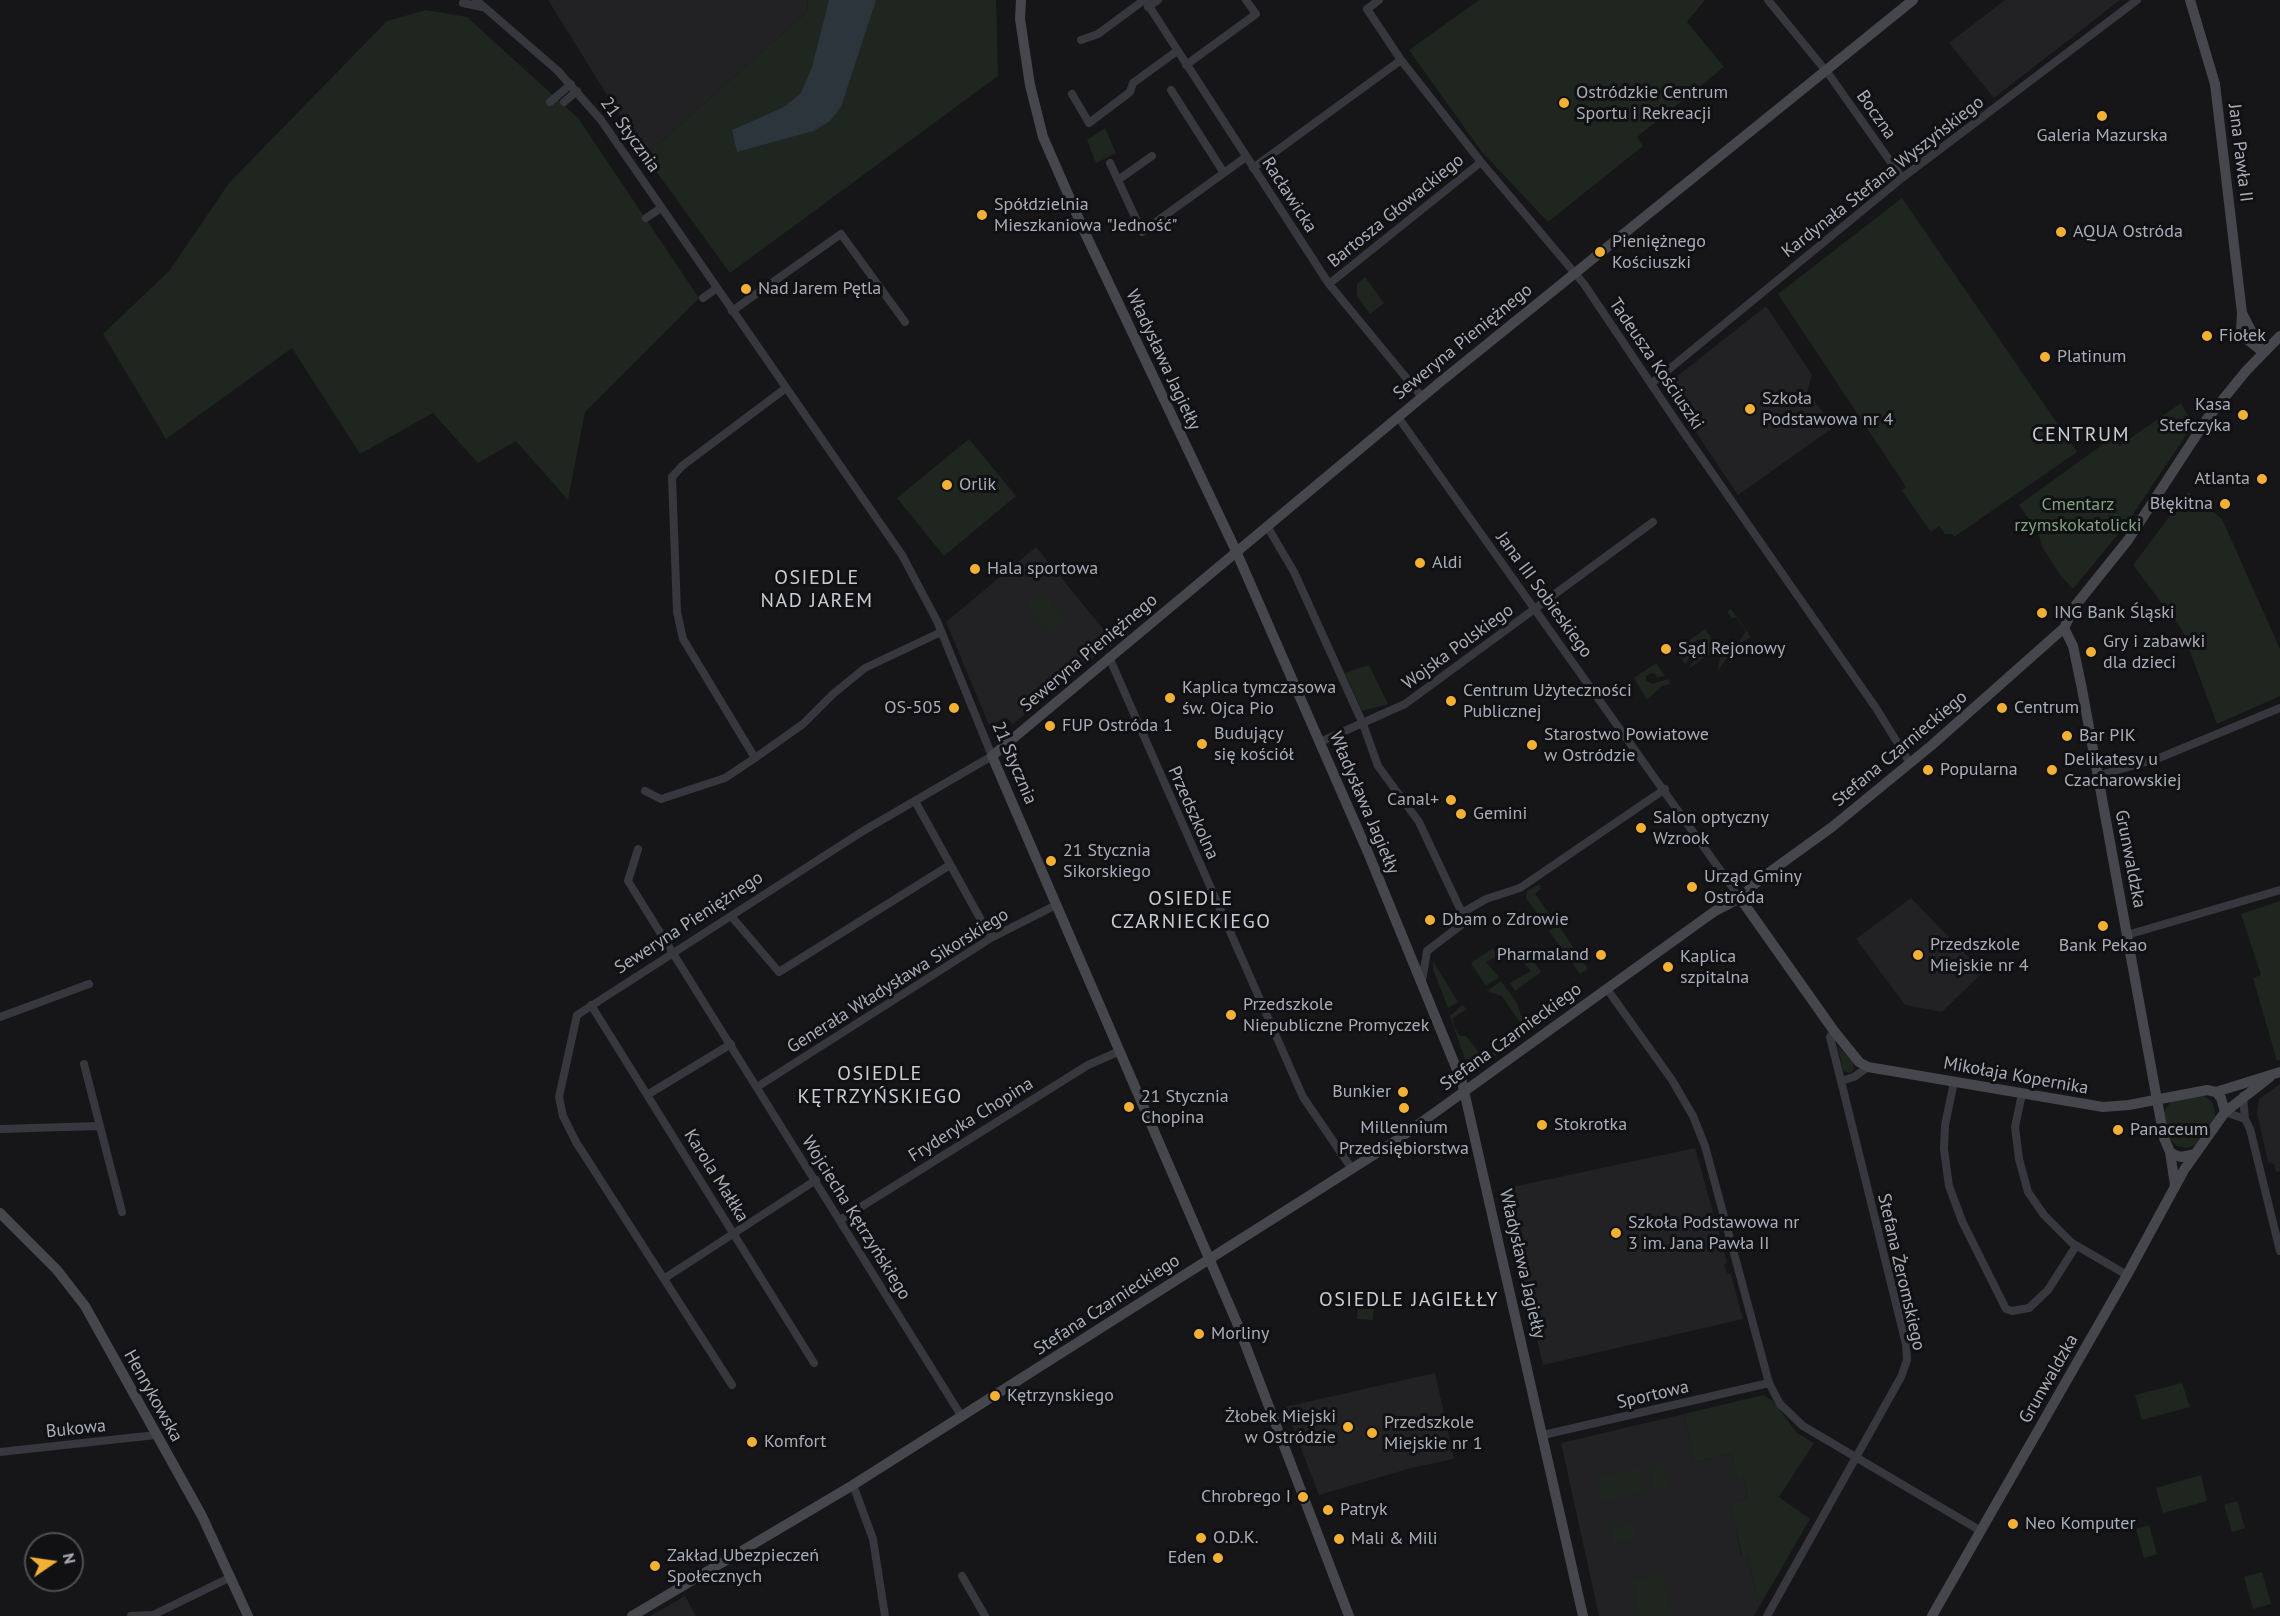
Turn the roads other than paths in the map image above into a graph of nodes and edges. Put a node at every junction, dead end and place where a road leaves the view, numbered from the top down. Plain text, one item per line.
1 (1021, 0) edge
2 (1158, 0) edge
3 (1246, 0) edge
4 (1380, 0) edge
5 (1768, 0) edge
6 (1913, 0) edge
7 (2137, 0) edge
8 (2190, 0) edge
9 (1146, 2) edge
10 (463, 3) dead end
11 (479, 3) edge
12 (1081, 40) dead end
13 (1177, 51) junction
14 (1401, 60) junction
15 (1186, 65) junction
16 (1826, 70) junction
17 (571, 84) junction
18 (1171, 90) dead end
19 (577, 91) junction
20 (1072, 94) dead end
21 (550, 102) dead end
22 (564, 102) dead end
23 (1152, 156) dead end
24 (1246, 157) junction
25 (1482, 162) junction
26 (1110, 163) dead end
27 (1253, 168) junction
28 (1224, 173) junction
29 (1902, 178) junction
30 (1118, 180) junction
31 (661, 208) junction
32 (646, 218) dead end
33 (1575, 272) junction
34 (1329, 284) junction
35 (717, 288) junction
36 (703, 298) dead end
37 (732, 311) junction
38 (905, 322) dead end
39 (2280, 336) edge
40 (2262, 352) junction
41 (1651, 384) junction
42 (786, 388) junction
43 (1422, 397) junction
44 (1398, 417) junction
45 (1653, 522) dead end
46 (1267, 526) junction
47 (1236, 551) junction
48 (1536, 609) junction
49 (2064, 628) junction
50 (941, 632) junction
51 (1109, 657) junction
52 (2280, 708) edge
53 (1363, 724) junction
54 (1320, 742) junction
55 (992, 756) junction
56 (755, 758) junction
57 (1910, 763) junction
58 (2097, 776) junction
59 (1665, 789) junction
60 (645, 791) dead end
61 (915, 801) junction
62 (638, 849) dead end
63 (950, 865) junction
64 (2280, 890) edge
65 (1740, 898) junction
66 (1056, 905) junction
67 (1462, 913) junction
68 (730, 916) junction
69 (2127, 935) junction
70 (991, 938) junction
71 (674, 952) junction
72 (89, 984) dead end
73 (1422, 986) junction
74 (1607, 989) junction
75 (591, 1005) junction
76 (0, 1017) edge
77 (1834, 1031) junction
78 (731, 1044) junction
79 (1120, 1051) junction
80 (84, 1064) dead end
81 (1868, 1067) junction
82 (2275, 1075) edge
83 (1841, 1081) junction
84 (1954, 1082) junction
85 (758, 1087) junction
86 (1465, 1091) junction
87 (2216, 1092) junction
88 (2022, 1094) junction
89 (647, 1095) junction
90 (2243, 1096) junction
91 (2158, 1098) junction
92 (2225, 1112) junction
93 (2245, 1119) junction
94 (98, 1126) junction
95 (0, 1129) edge
96 (2170, 1152) junction
97 (2198, 1152) junction
98 (1352, 1169) junction
99 (816, 1180) junction
100 (2175, 1185) junction
101 (122, 1212) dead end
102 (0, 1213) edge
103 (840, 1220) junction
104 (733, 1233) junction
105 (2076, 1246) junction
106 (2280, 1251) edge
107 (1209, 1260) junction
108 (2127, 1275) junction
109 (665, 1278) junction
110 (814, 1363) dead end
111 (1769, 1383) junction
112 (732, 1385) dead end
113 (962, 1417) junction
114 (156, 1435) junction
115 (1543, 1435) junction
116 (0, 1452) edge
117 (1856, 1456) junction
118 (853, 1485) junction
119 (1981, 1532) junction
120 (962, 1576) dead end
121 (231, 1577) junction
122 (153, 1615) edge
123 (131, 1616) edge
124 (248, 1616) edge
125 (632, 1616) edge
126 (885, 1616) edge
127 (985, 1616) edge
128 (1349, 1616) edge
129 (1583, 1616) edge
130 (1767, 1616) edge
131 (1932, 1616) edge

1 - 47 street, Władysława Jagiełły
2 - 9 street
3 - 15 street
4 - 14 street, Tadeusza Kościuszki
5 - 16 street, Boczna
6 - 16 street, Seweryna Pieniężnego
7 - 29 street, Kardynała Stefana Wyszyńskiego
8 - 40 street, Jana Pawła II
9 - 12 street
9 - 13 street, Racławicka
10 - 11 street
11 - 17 street, 21 Stycznia
13 - 15 street, Racławicka
13 - 20 street
14 - 25 street, Tadeusza Kościuszki
14 - 27 street
15 - 24 street, Racławicka
16 - 29 street, Boczna
16 - 33 street, Seweryna Pieniężnego
17 - 19 street, 21 Stycznia
17 - 21 street
18 - 28 street
19 - 22 street
19 - 31 street, 21 Stycznia
23 - 30 street
24 - 27 street, Racławicka
24 - 28 street
25 - 33 street, Tadeusza Kościuszki
25 - 34 street, Bartosza Głowackiego
26 - 30 street
27 - 34 street, Racławicka
28 - 30 street
29 - 41 street, Kardynała Stefana Wyszyńskiego
31 - 32 street
31 - 35 street, 21 Stycznia
33 - 41 street, Tadeusza Kościuszki
33 - 43 street, Seweryna Pieniężnego
34 - 43 street, Racławicka
35 - 36 street
35 - 37 street, 21 Stycznia
37 - 38 street
37 - 42 street, 21 Stycznia
39 - 40 street, Stefana Czarnieckiego
40 - 49 street, Stefana Czarnieckiego
41 - 57 street, Tadeusza Kościuszki
42 - 50 street, 21 Stycznia
42 - 56 street
43 - 44 street, Seweryna Pieniężnego
44 - 46 street, Seweryna Pieniężnego
44 - 48 street, Jana III Sobieskiego
45 - 48 street, Wojska Polskiego
46 - 47 street, Seweryna Pieniężnego
46 - 53 street
47 - 51 street, Seweryna Pieniężnego
47 - 54 street, Władysława Jagiełły
48 - 53 street, Wojska Polskiego
48 - 59 street, Jana III Sobieskiego
49 - 57 street, Stefana Czarnieckiego
49 - 58 street, Grunwaldzka
50 - 55 street, 21 Stycznia
50 - 56 street
51 - 55 street, Seweryna Pieniężnego
51 - 98 street, Przedszkolna
52 - 58 street
53 - 54 street, Wojska Polskiego
53 - 67 street
54 - 73 street, Władysława Jagiełły
55 - 61 street, Seweryna Pieniężnego
55 - 66 street, 21 Stycznia
56 - 60 street
57 - 65 street, Stefana Czarnieckiego
58 - 69 street, Grunwaldzka
59 - 65 street, Jana III Sobieskiego
59 - 67 street
61 - 63 street
61 - 68 street, Seweryna Pieniężnego
62 - 71 street, Wojciecha Kętrzyńskiego
63 - 68 street
63 - 70 street
64 - 69 street
65 - 74 street, Stefana Czarnieckiego
65 - 77 street
66 - 70 street, Generała Władysława Sikorskiego
66 - 79 street, 21 Stycznia
67 - 73 street
68 - 71 street, Seweryna Pieniężnego
69 - 91 street, Grunwaldzka
70 - 85 street, Generała Władysława Sikorskiego
71 - 75 street, Seweryna Pieniężnego
71 - 78 street, Wojciecha Kętrzyńskiego
72 - 76 street
73 - 86 street, Władysława Jagiełły
74 - 86 street, Stefana Czarnieckiego
74 - 111 street
75 - 89 street, Karola Małłka
75 - 109 street, Seweryna Pieniężnego
77 - 81 street
77 - 83 street
78 - 85 street, Wojciecha Kętrzyńskiego
78 - 89 street
79 - 103 street, Fryderyka Chopina
79 - 107 street, 21 Stycznia
80 - 94 street
81 - 83 street
81 - 84 street, Mikołaja Kopernika
82 - 87 street
82 - 90 street
83 - 117 street, Stefana Żeromskiego
84 - 88 street, Mikołaja Kopernika
84 - 105 street
85 - 99 street, Wojciecha Kętrzyńskiego
86 - 98 street, Stefana Czarnieckiego
86 - 115 street, Władysława Jagiełły
87 - 91 street
87 - 92 street
88 - 91 street, Mikołaja Kopernika
88 - 105 street
89 - 104 street, Karola Małłka
90 - 92 street
90 - 93 street
91 - 96 street
92 - 93 street
92 - 97 street
93 - 106 street
94 - 95 street
94 - 101 street
96 - 97 street
96 - 100 street
97 - 100 street, Grunwaldzka
98 - 107 street, Stefana Czarnieckiego
99 - 103 street, Wojciecha Kętrzyńskiego
99 - 104 street
100 - 108 street, Grunwaldzka
102 - 114 street, Henrykowska
103 - 113 street, Wojciecha Kętrzyńskiego
104 - 109 street
104 - 110 street, Karola Małłka
105 - 108 street
107 - 113 street, Stefana Czarnieckiego
107 - 128 street, 21 Stycznia
108 - 119 street, Grunwaldzka
109 - 112 street, Seweryna Pieniężnego
111 - 115 street, Sportowa
111 - 117 street
113 - 118 street, Stefana Czarnieckiego
114 - 116 street, Bukowa
114 - 121 street, Henrykowska
115 - 129 street, Władysława Jagiełły
117 - 119 street
117 - 130 street, Stefana Żeromskiego
118 - 125 street, Stefana Czarnieckiego
118 - 126 street
119 - 131 street, Grunwaldzka
120 - 127 street
121 - 122 street
121 - 124 street, Henrykowska
122 - 123 street

